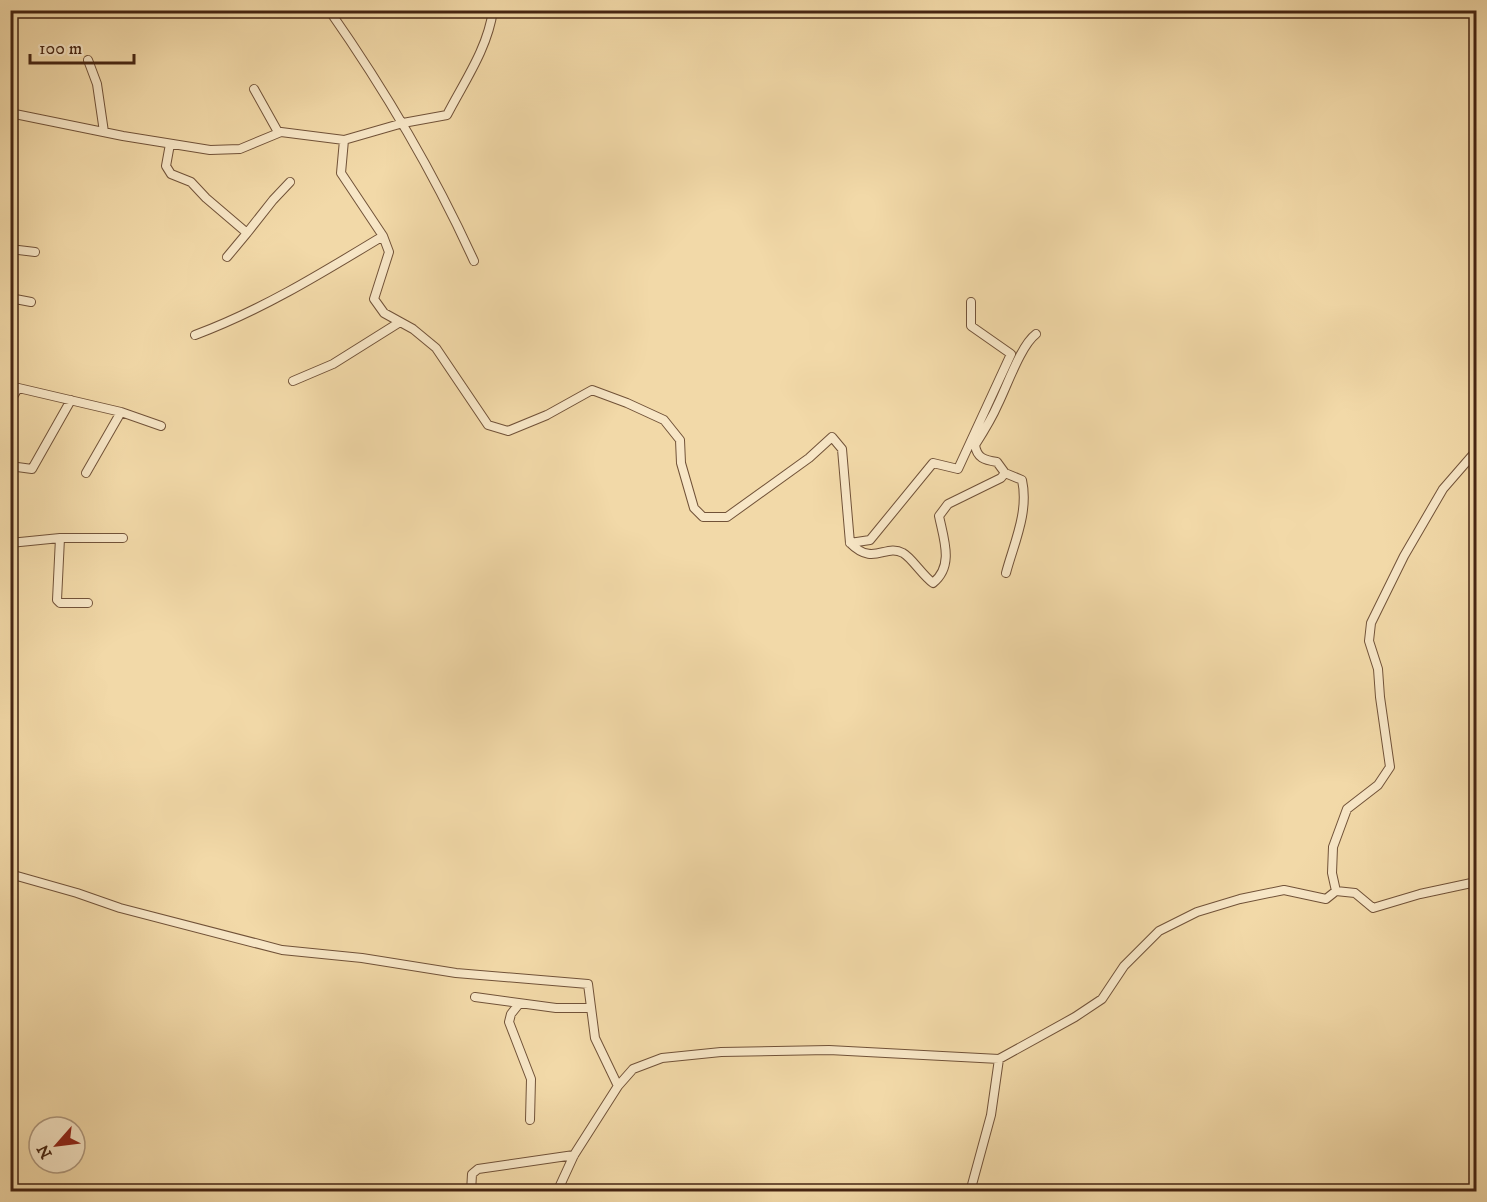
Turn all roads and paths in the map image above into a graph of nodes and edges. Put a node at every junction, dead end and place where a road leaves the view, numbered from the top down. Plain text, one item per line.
1 (329, 10) edge
2 (493, 10) edge
3 (88, 60) dead end
4 (254, 89) dead end
5 (10, 113) edge
6 (403, 123) junction
7 (104, 132) junction
8 (278, 132) junction
9 (344, 140) junction
10 (170, 144) junction
11 (290, 182) dead end
12 (247, 233) junction
13 (383, 236) junction
14 (10, 249) edge
15 (35, 252) dead end
16 (227, 257) dead end
17 (474, 261) dead end
18 (10, 298) edge
19 (31, 302) dead end
20 (971, 302) dead end
21 (400, 322) junction
22 (1036, 334) dead end
23 (195, 335) dead end
24 (293, 381) dead end
25 (14, 387) edge
26 (71, 400) junction
27 (10, 402) edge
28 (121, 412) junction
29 (161, 426) dead end
30 (1476, 450) edge
31 (10, 466) edge
32 (86, 473) dead end
33 (1005, 473) junction
34 (60, 538) junction
35 (123, 538) dead end
36 (10, 543) edge
37 (850, 543) junction
38 (1006, 573) dead end
39 (88, 603) dead end
40 (10, 874) edge
41 (1476, 882) edge
42 (1336, 891) junction
43 (475, 997) dead end
44 (501, 1000) junction
45 (519, 1004) junction
46 (591, 1008) junction
47 (509, 1022) junction
48 (999, 1059) junction
49 (618, 1086) junction
50 (530, 1120) dead end
51 (574, 1155) junction
52 (471, 1191) edge
53 (557, 1191) edge
54 (970, 1191) edge

1 - 6 street
2 - 6 street
3 - 7 street
4 - 8 street
5 - 7 street
6 - 9 street
6 - 17 street
7 - 10 street
8 - 9 street
8 - 10 street
9 - 13 street
10 - 12 street
11 - 12 street
12 - 16 street
13 - 21 street
13 - 23 street
14 - 15 street
18 - 19 street
20 - 37 street
21 - 24 street
21 - 37 street
22 - 33 street
25 - 26 street
25 - 27 street
26 - 28 street
26 - 31 street
28 - 29 street
28 - 32 street
30 - 42 street
33 - 37 street
33 - 38 street
34 - 35 street
34 - 36 street
34 - 39 street
40 - 46 street
41 - 42 street
42 - 48 street
43 - 44 street
44 - 45 street
44 - 47 street
45 - 46 street
45 - 47 street
46 - 49 street
47 - 50 street
48 - 49 street
48 - 54 street
49 - 51 street
51 - 52 street
51 - 53 street

